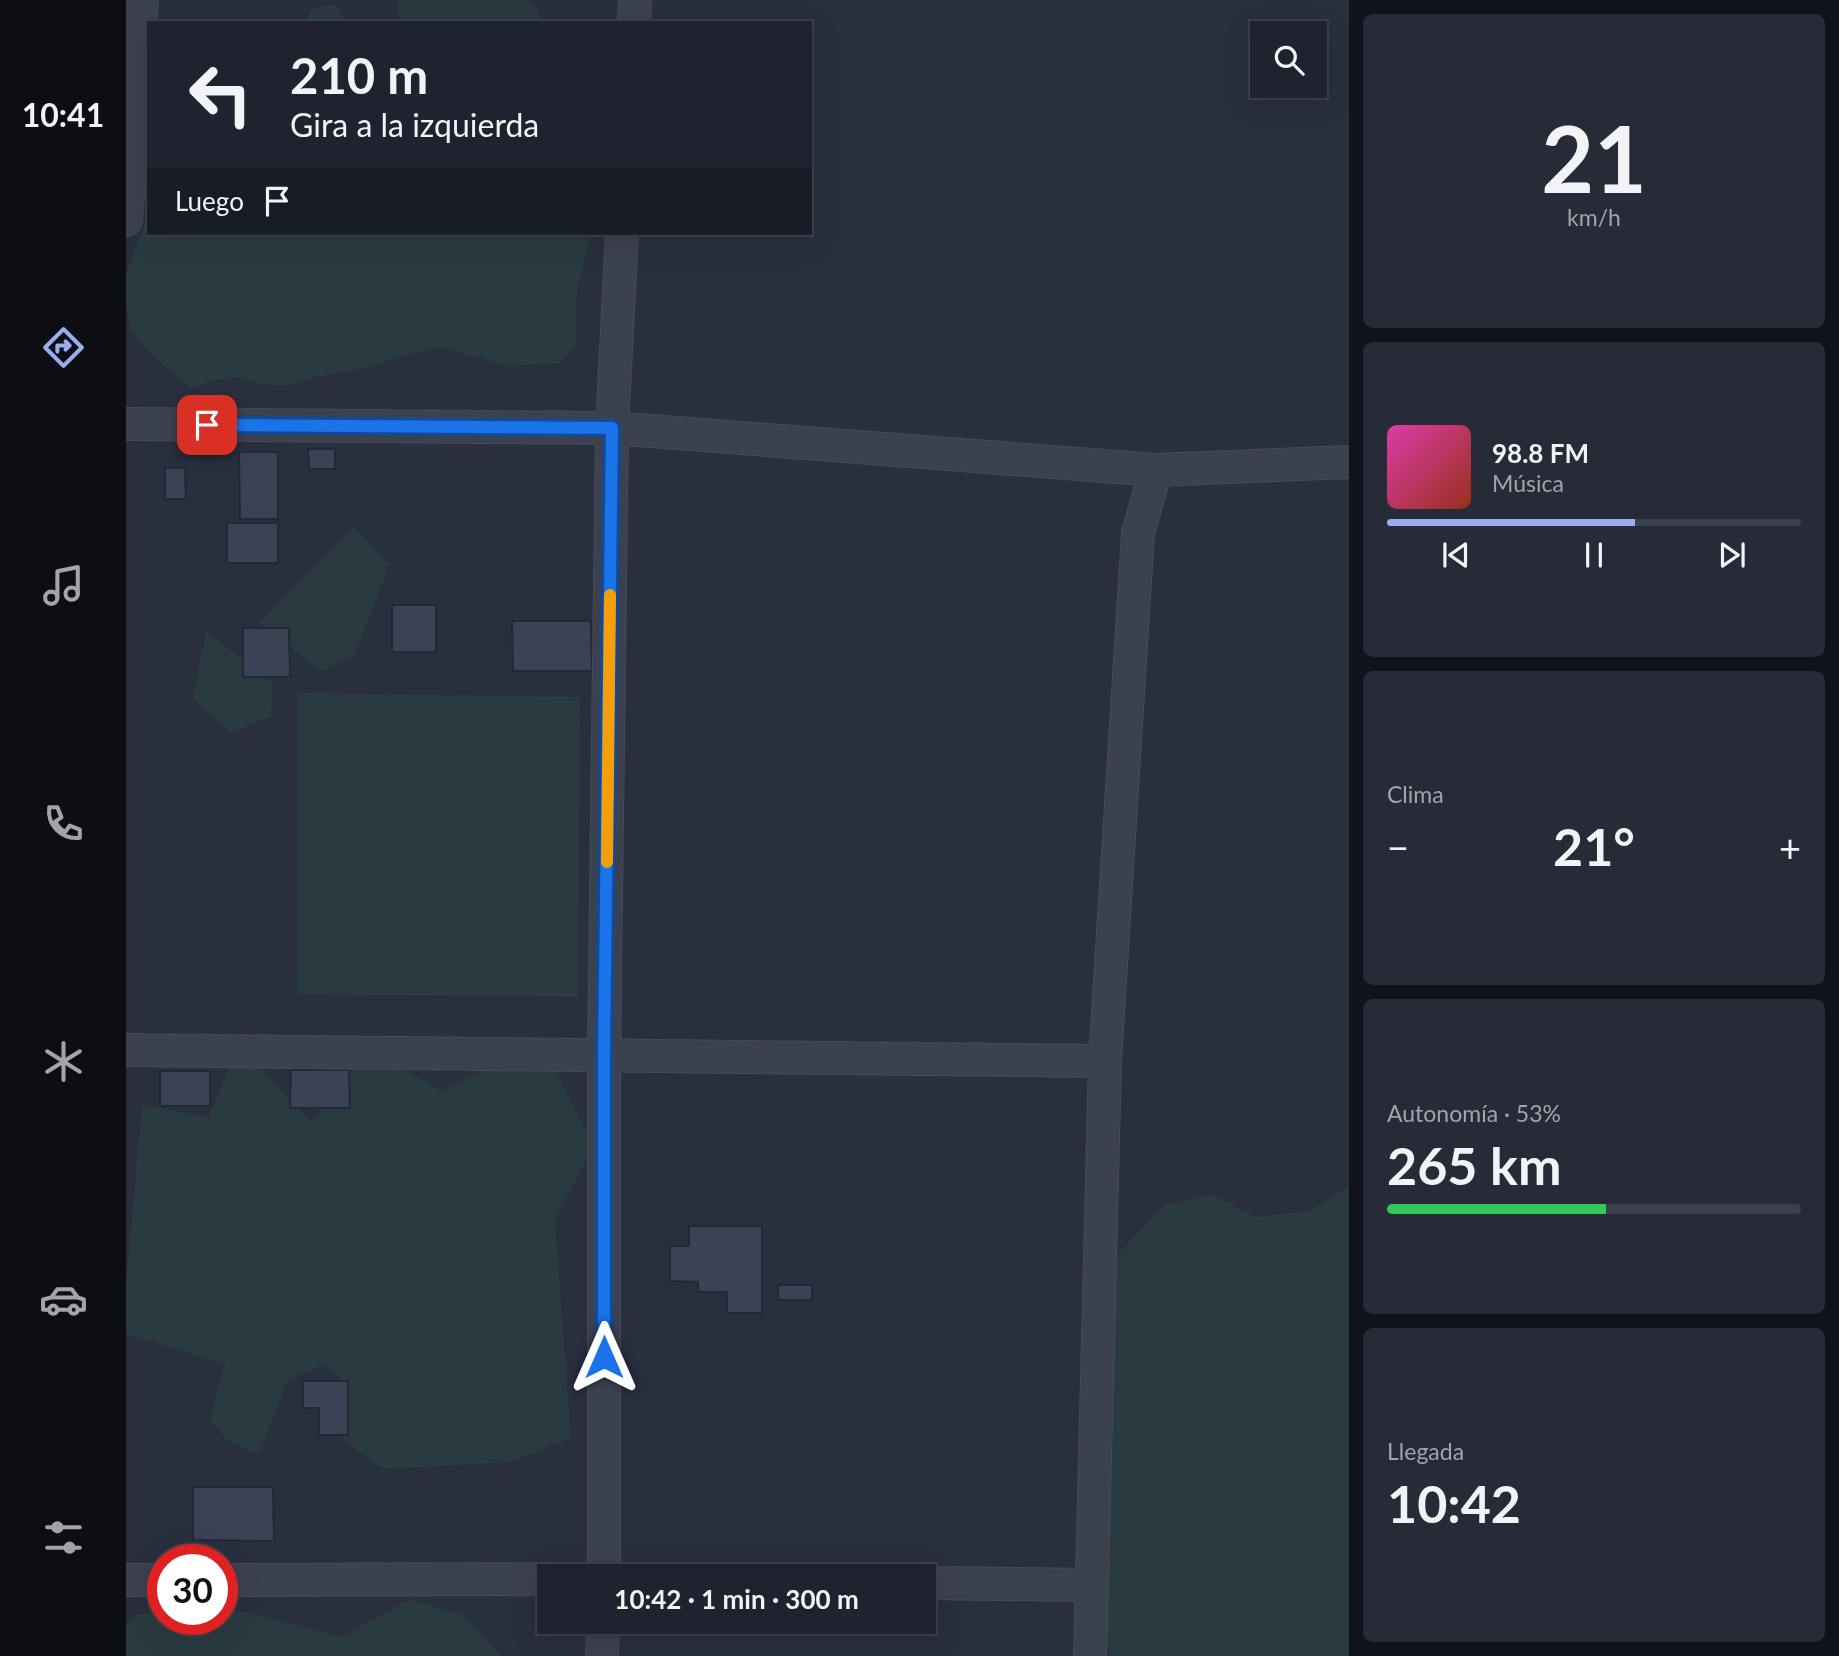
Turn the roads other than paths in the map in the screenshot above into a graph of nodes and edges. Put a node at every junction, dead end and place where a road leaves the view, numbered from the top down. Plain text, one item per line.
1 (142, 0) edge
2 (635, 0) edge
3 (634, 21) edge
4 (126, 220) edge
5 (622, 235) edge
6 (126, 424) edge
7 (612, 428) junction
8 (1349, 462) edge
9 (1156, 470) junction
10 (126, 1050) edge
11 (604, 1055) junction
12 (1105, 1061) junction
13 (604, 1564) edge
14 (537, 1579) edge
15 (126, 1580) edge
16 (147, 1580) edge
17 (238, 1580) edge
18 (936, 1583) edge
19 (1091, 1585) junction
20 (603, 1634) edge
21 (602, 1656) edge
22 (1090, 1656) edge

1 - 4 street
2 - 3 street
5 - 7 street
6 - 7 street
7 - 9 street
7 - 11 street
8 - 9 street
9 - 12 street
10 - 11 street
11 - 12 street
11 - 13 street
12 - 19 street
14 - 17 street
15 - 16 street
18 - 19 street
19 - 22 street
20 - 21 street

